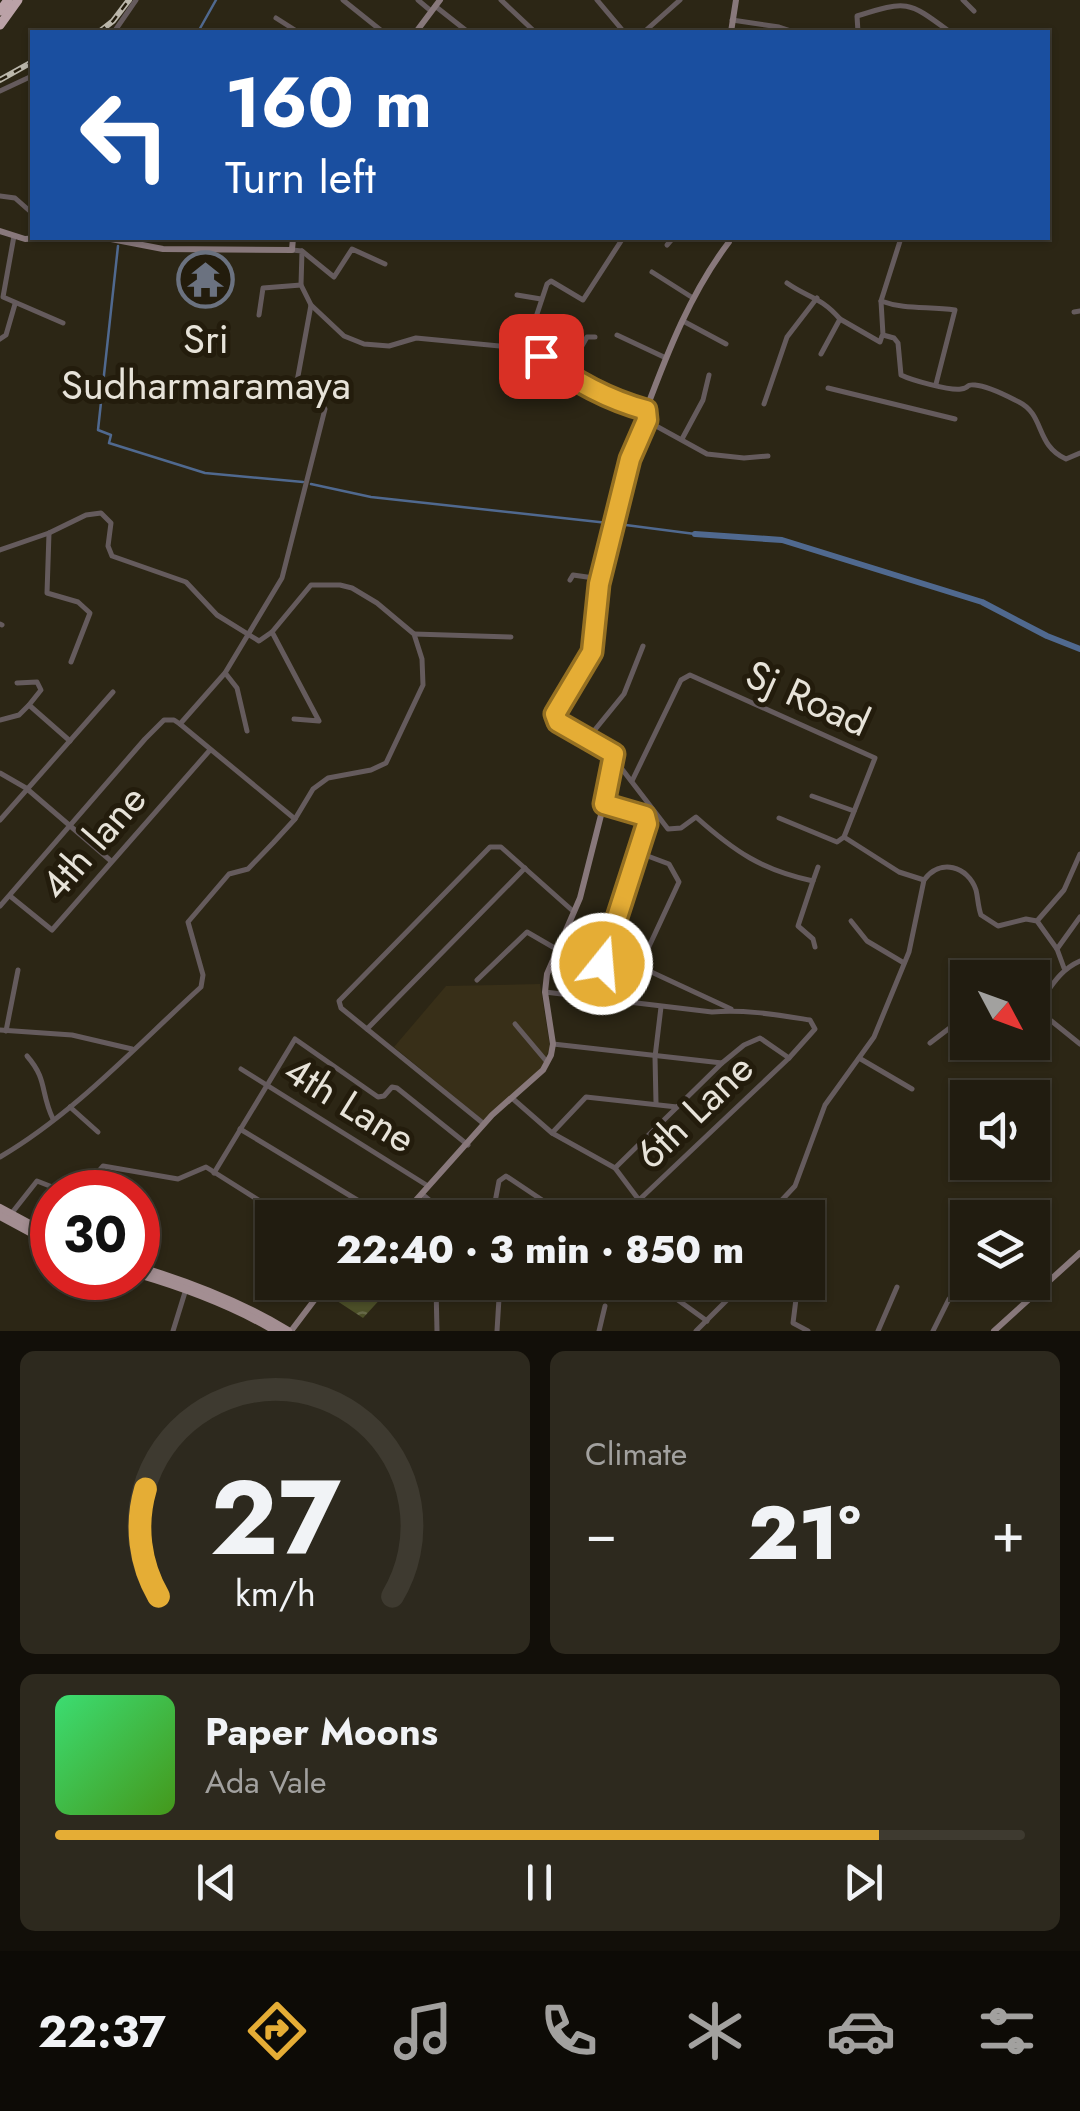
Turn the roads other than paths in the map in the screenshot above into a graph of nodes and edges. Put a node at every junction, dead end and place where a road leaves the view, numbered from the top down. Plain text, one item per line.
1 (8, 0) edge
2 (18, 0) edge
3 (136, 0) edge
4 (342, 0) edge
5 (418, 0) edge
6 (501, 0) edge
7 (596, 0) edge
8 (680, 0) edge
9 (736, 0) edge
10 (963, 0) edge
11 (436, 6) edge
12 (0, 11) edge
13 (974, 11) dead end
14 (276, 18) dead end
15 (732, 20) junction
16 (0, 25) edge
17 (115, 30) edge
18 (295, 30) edge
19 (380, 30) edge
20 (418, 30) edge
21 (466, 30) edge
22 (534, 30) edge
23 (622, 30) edge
24 (646, 30) edge
25 (731, 30) edge
26 (784, 30) edge
27 (858, 30) edge
28 (947, 30) edge
29 (30, 77) edge
30 (0, 91) edge
31 (0, 196) edge
32 (30, 211) edge
33 (0, 232) edge
34 (14, 236) junction
35 (30, 237) edge
36 (116, 240) edge
37 (293, 240) edge
38 (622, 240) edge
39 (671, 240) edge
40 (728, 240) edge
41 (900, 240) edge
42 (667, 245) dead end
43 (292, 250) junction
44 (302, 251) junction
45 (385, 264) dead end
46 (652, 272) dead end
47 (787, 283) dead end
48 (300, 286) junction
49 (516, 295) dead end
50 (692, 298) junction
51 (818, 298) junction
52 (541, 299) junction
53 (881, 301) junction
54 (15, 304) junction
55 (311, 305) junction
56 (259, 316) dead end
57 (840, 320) junction
58 (683, 321) junction
59 (63, 323) dead end
60 (617, 335) dead end
61 (882, 335) junction
62 (594, 337) dead end
63 (0, 339) edge
64 (726, 344) dead end
65 (532, 349) junction
66 (821, 354) dead end
67 (666, 358) junction
68 (554, 366) junction
69 (566, 374) junction
70 (710, 374) dead end
71 (261, 382) dead end
72 (936, 385) junction
73 (296, 387) junction
74 (828, 388) dead end
75 (535, 393) dead end
76 (764, 404) dead end
77 (646, 410) junction
78 (956, 419) dead end
79 (647, 420) junction
80 (682, 439) junction
81 (1080, 453) edge
82 (768, 456) dead end
83 (49, 533) junction
84 (0, 550) edge
85 (601, 579) junction
86 (570, 580) dead end
87 (272, 632) junction
88 (246, 634) junction
89 (414, 634) junction
90 (511, 636) dead end
91 (643, 646) dead end
92 (72, 662) dead end
93 (225, 673) junction
94 (18, 683) dead end
95 (113, 692) dead end
96 (29, 706) junction
97 (294, 719) dead end
98 (0, 720) edge
99 (180, 724) junction
100 (247, 731) dead end
101 (588, 737) junction
102 (70, 741) junction
103 (210, 750) junction
104 (615, 760) junction
105 (0, 773) edge
106 (632, 781) junction
107 (26, 788) junction
108 (812, 796) dead end
109 (604, 804) junction
110 (854, 811) junction
111 (779, 818) dead end
112 (295, 819) junction
113 (0, 820) edge
114 (69, 825) junction
115 (844, 836) junction
116 (637, 852) junction
117 (1080, 854) edge
118 (111, 861) junction
119 (818, 867) dead end
120 (525, 868) junction
121 (924, 880) junction
122 (813, 881) junction
123 (10, 896) junction
124 (0, 906) edge
125 (574, 912) junction
126 (1080, 917) edge
127 (850, 921) dead end
128 (1038, 921) junction
129 (816, 947) dead end
130 (1057, 950) junction
131 (556, 954) junction
132 (1080, 961) edge
133 (904, 963) junction
134 (602, 964) junction
135 (640, 968) junction
136 (1064, 968) junction
137 (18, 970) dead end
138 (477, 980) dead end
139 (1050, 988) edge
140 (545, 992) junction
141 (632, 1003) junction
142 (661, 1007) junction
143 (733, 1010) junction
144 (1050, 1019) edge
145 (515, 1024) dead end
146 (950, 1027) edge
147 (367, 1029) junction
148 (3, 1030) edge
149 (930, 1042) dead end
150 (552, 1044) junction
151 (1080, 1044) edge
152 (132, 1048) junction
153 (26, 1056) dead end
154 (655, 1057) junction
155 (789, 1058) junction
156 (859, 1058) junction
157 (547, 1062) junction
158 (722, 1062) junction
159 (241, 1069) dead end
160 (266, 1085) junction
161 (912, 1088) dead end
162 (512, 1098) junction
163 (656, 1103) junction
164 (70, 1107) junction
165 (677, 1107) junction
166 (53, 1120) junction
167 (485, 1125) junction
168 (240, 1129) junction
169 (98, 1132) dead end
170 (552, 1133) junction
171 (468, 1144) junction
172 (0, 1156) edge
173 (616, 1168) junction
174 (100, 1170) edge
175 (128, 1170) edge
176 (214, 1173) junction
177 (160, 1175) edge
178 (430, 1188) junction
179 (30, 1190) edge
180 (422, 1194) junction
181 (258, 1200) edge
182 (357, 1200) edge
183 (416, 1200) edge
184 (429, 1200) edge
185 (495, 1200) edge
186 (542, 1200) edge
187 (782, 1200) edge
188 (0, 1208) edge
189 (12, 1214) junction
190 (0, 1216) edge
191 (30, 1224) edge
192 (30, 1232) edge
193 (1080, 1254) edge
194 (160, 1275) edge
195 (160, 1278) edge
196 (897, 1287) dead end
197 (186, 1288) junction
198 (949, 1298) dead end
199 (314, 1300) edge
200 (437, 1300) edge
201 (499, 1300) edge
202 (678, 1300) edge
203 (727, 1300) edge
204 (796, 1300) edge
205 (605, 1306) dead end
206 (707, 1321) junction
207 (173, 1331) edge
208 (276, 1331) edge
209 (290, 1331) edge
210 (438, 1331) edge
211 (498, 1331) edge
212 (599, 1331) edge
213 (696, 1331) edge
214 (808, 1331) edge
215 (878, 1331) edge
216 (932, 1331) edge
217 (994, 1331) edge

1 - 12 highway
2 - 16 highway
3 - 17 street
4 - 19 street
5 - 11 street
6 - 22 street
7 - 23 street
8 - 24 street
9 - 15 street
10 - 13 street
11 - 20 street
11 - 21 street
14 - 18 street
15 - 25 street
15 - 26 street
27 - 28 street
29 - 30 street
31 - 32 street
33 - 34 street
34 - 35 street
34 - 54 street
36 - 43 street
37 - 43 street
38 - 52 street
39 - 42 street
40 - 50 street
41 - 53 street
43 - 44 street
44 - 45 street
44 - 48 street
46 - 50 street
47 - 51 street
48 - 55 street
48 - 56 street
49 - 52 street
50 - 58 street
51 - 57 street
51 - 76 street
52 - 65 street
53 - 61 street
53 - 72 street
54 - 59 street
54 - 63 street
55 - 65 street
55 - 73 street
57 - 61 street
57 - 66 street
58 - 64 street
58 - 67 street
60 - 67 street
61 - 72 street
62 - 69 street
65 - 68 street
67 - 77 street
68 - 69 street
68 - 75 street
69 - 77 street
70 - 80 street
71 - 73 street
72 - 81 street
73 - 88 street
74 - 78 street
77 - 79 street
79 - 80 street
79 - 85 street
80 - 82 street
83 - 84 street
83 - 88 street
83 - 92 street
85 - 86 street
85 - 101 street
87 - 88 street
87 - 89 street
87 - 97 street
88 - 93 street
89 - 90 street
89 - 112 street
91 - 101 street
93 - 99 street
93 - 100 street
94 - 96 street
95 - 102 street
96 - 98 street
96 - 102 street
99 - 103 street
99 - 114 street
101 - 104 street
102 - 107 street
103 - 112 street
103 - 118 street, 4th lane
104 - 106 street
104 - 109 street
105 - 107 street
106 - 110 street, Sj Road
106 - 122 street
107 - 113 street
107 - 114 street
108 - 110 street
109 - 116 street
109 - 125 street
110 - 115 street, Sj Road
111 - 115 street
112 - 152 street
114 - 118 street
114 - 123 street
115 - 121 street
116 - 134 street
116 - 135 street
117 - 128 street
118 - 123 street, 4th lane
119 - 122 street
120 - 125 street
120 - 147 street
120 - 147 street
121 - 128 street
121 - 133 street
122 - 129 street
123 - 124 street
125 - 131 street
126 - 130 street
127 - 133 street
128 - 130 street
130 - 136 street
131 - 134 street
131 - 138 street
131 - 140 street
132 - 136 street
133 - 156 street
134 - 135 street
135 - 141 street
135 - 143 street
136 - 139 street
137 - 148 street
140 - 141 street
140 - 150 street
141 - 142 street
142 - 143 street
142 - 154 street
143 - 155 street, 6th Lane
144 - 151 street
145 - 157 street
146 - 149 street
147 - 167 street
148 - 152 street
150 - 154 street
150 - 157 street
152 - 164 street
153 - 166 street
154 - 158 street
154 - 163 street
155 - 158 street
155 - 173 street, 6th Lane
156 - 161 street
156 - 187 street
157 - 162 street
158 - 165 street
159 - 160 street, 4th Lane
160 - 168 street
160 - 171 street
160 - 178 street, 4th Lane
162 - 167 street
162 - 170 street, 6th Lane
163 - 165 street
163 - 170 street
164 - 166 street
164 - 169 street
165 - 173 street
166 - 172 street
167 - 171 street
168 - 176 street
168 - 182 street
170 - 173 street, 6th Lane
171 - 178 street
174 - 175 street
176 - 177 street
176 - 181 street
178 - 180 street
179 - 189 street
180 - 183 street
180 - 184 street
185 - 186 street
188 - 189 main road
189 - 191 main road
190 - 192 main road
193 - 217 street
194 - 209 main road
195 - 197 main road
196 - 215 street
197 - 207 street
197 - 208 main road
198 - 216 street
199 - 209 street
200 - 210 street
201 - 211 street
202 - 206 street
203 - 206 street
204 - 214 street
205 - 212 street
206 - 213 street

